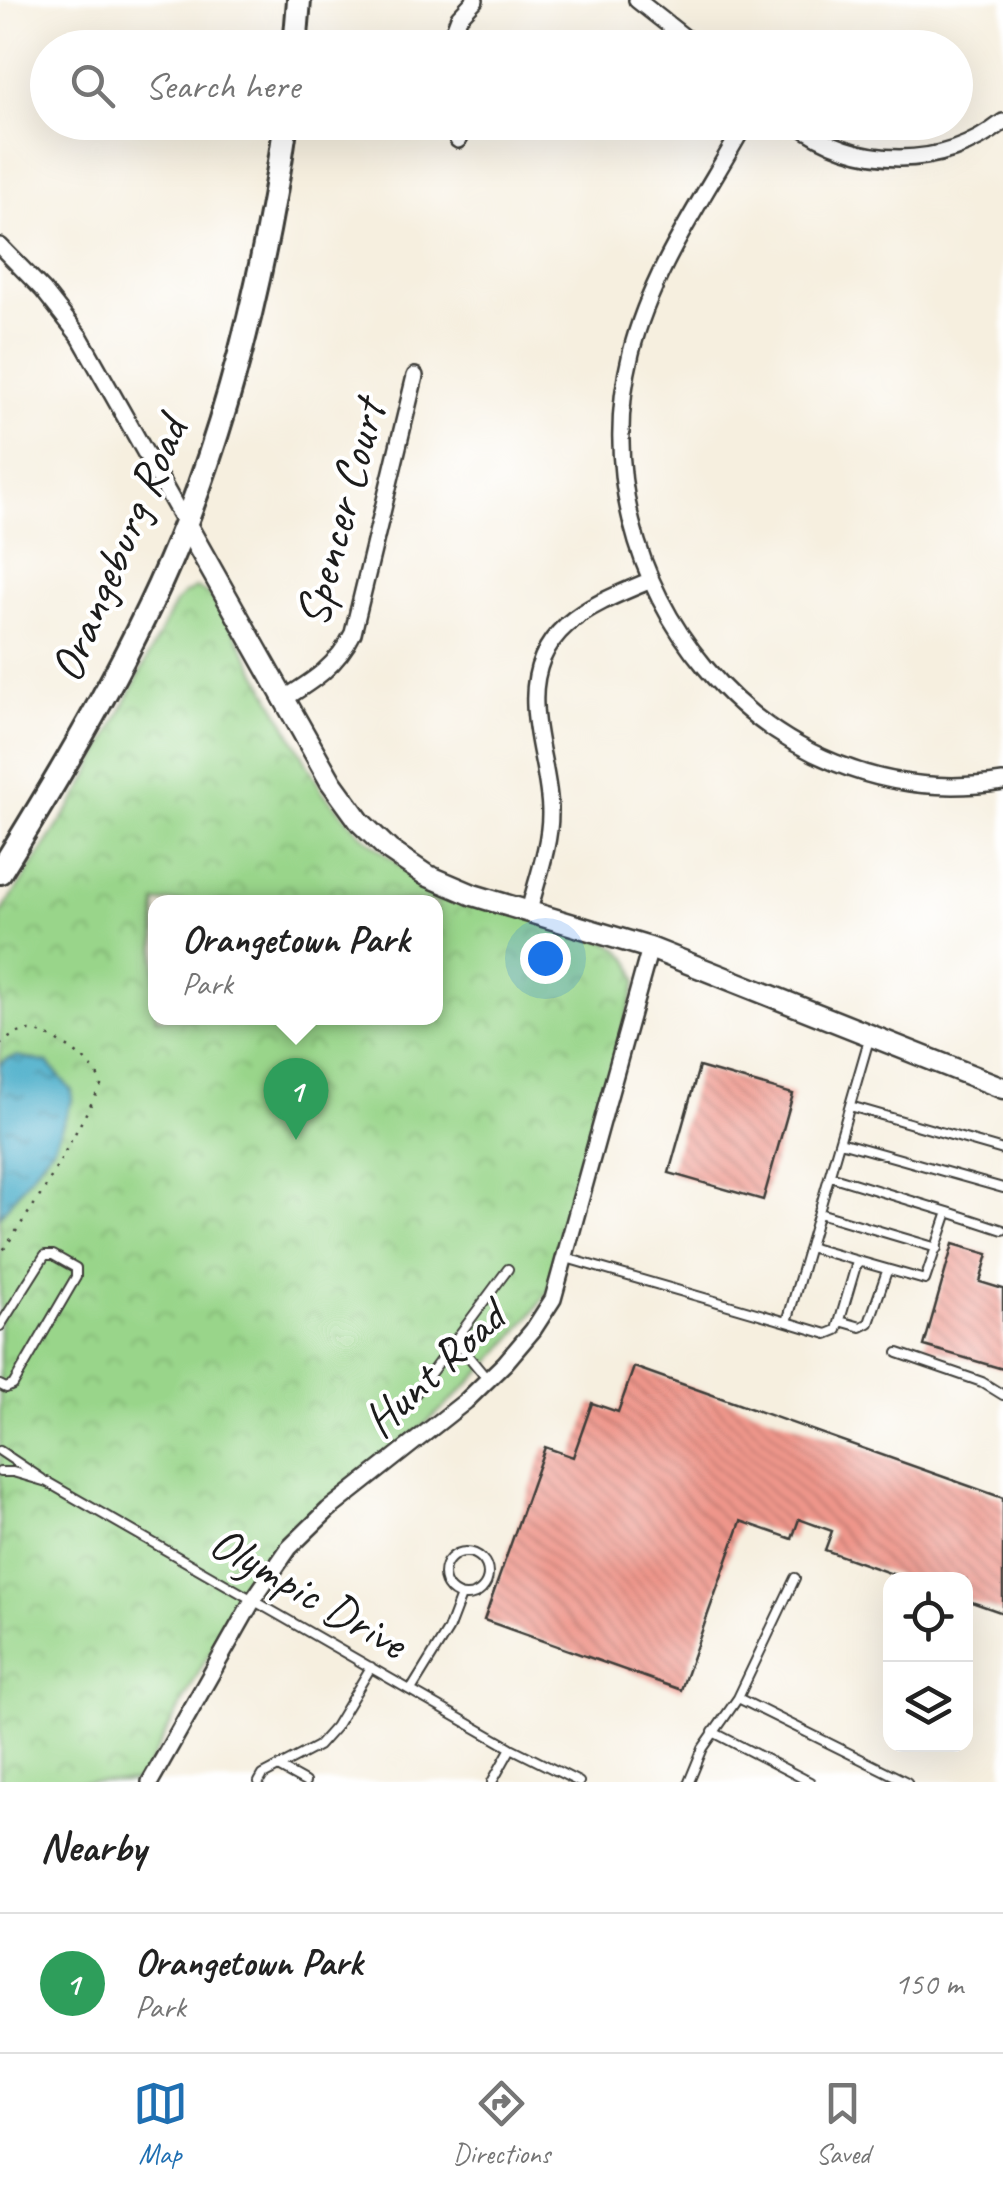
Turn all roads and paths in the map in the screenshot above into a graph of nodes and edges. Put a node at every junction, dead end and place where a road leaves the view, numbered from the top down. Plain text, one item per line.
1 (299, 0) edge
2 (474, 0) edge
3 (637, 0) edge
4 (296, 30) edge
5 (453, 30) edge
6 (675, 30) edge
7 (1003, 122) edge
8 (973, 139) edge
9 (284, 140) edge
10 (736, 140) edge
11 (823, 140) edge
12 (971, 140) edge
13 (0, 246) edge
14 (414, 376) dead end
15 (185, 523) junction
16 (649, 581) junction
17 (282, 700) junction
18 (1003, 782) edge
19 (0, 872) edge
20 (529, 911) junction
21 (650, 948) junction
22 (870, 1036) junction
23 (0, 1044) edge
24 (1003, 1088) edge
25 (850, 1106) junction
26 (840, 1142) junction
27 (1003, 1150) edge
28 (830, 1176) junction
29 (1003, 1188) edge
30 (948, 1212) junction
31 (819, 1213) junction
32 (1003, 1230) edge
33 (809, 1247) junction
34 (938, 1248) junction
35 (0, 1255) edge
36 (566, 1258) junction
37 (858, 1262) junction
38 (508, 1269) dead end
39 (887, 1270) junction
40 (840, 1321) junction
41 (788, 1322) junction
42 (0, 1326) edge
43 (455, 1340) junction
44 (898, 1353) dead end
45 (488, 1380) junction
46 (0, 1385) edge
47 (1003, 1395) edge
48 (410, 1401) dead end
49 (0, 1451) edge
50 (0, 1472) edge
51 (47, 1482) junction
52 (795, 1578) dead end
53 (461, 1596) junction
54 (254, 1600) junction
55 (370, 1667) junction
56 (411, 1690) junction
57 (738, 1698) junction
58 (713, 1732) junction
59 (511, 1748) junction
60 (278, 1767) junction
61 (150, 1782) edge
62 (260, 1782) edge
63 (305, 1782) edge
64 (492, 1782) edge
65 (580, 1782) edge
66 (688, 1782) edge
67 (810, 1782) edge
68 (907, 1782) edge

1 - 4 main road
2 - 5 street
3 - 6 street
7 - 8 street
9 - 15 main road, Orangeburg Road
10 - 16 street
11 - 12 street
13 - 15 street
14 - 17 street, Spencer Court
15 - 17 street
15 - 19 main road, Orangeburg Road
16 - 18 street
16 - 20 street
17 - 20 street
20 - 21 street
21 - 22 street
21 - 36 street, Hunt Road
22 - 24 street
22 - 25 lane
23 - 35 path
25 - 26 lane
25 - 27 lane
26 - 28 lane
26 - 29 lane
28 - 30 lane
28 - 31 lane
30 - 32 lane
30 - 34 lane
31 - 33 lane
31 - 34 lane
33 - 37 lane
33 - 41 lane
34 - 39 lane
36 - 41 lane
36 - 45 street, Hunt Road
37 - 39 lane
37 - 40 lane
38 - 43 lane
39 - 40 lane
40 - 41 lane
42 - 46 lane
43 - 45 lane
43 - 48 lane
44 - 47 lane
45 - 54 street, Hunt Road
49 - 51 lane
50 - 51 lane, Olympic Drive
51 - 54 lane, Olympic Drive
52 - 57 lane
53 - 53 lane
53 - 56 lane
54 - 55 lane, Olympic Drive
54 - 61 street, Hunt Road
55 - 56 lane, Olympic Drive
55 - 60 lane
56 - 59 lane, Olympic Drive
57 - 58 lane
57 - 68 lane
58 - 66 lane
58 - 67 lane
59 - 64 lane
59 - 65 lane, Olympic Drive
60 - 62 lane
60 - 63 lane

